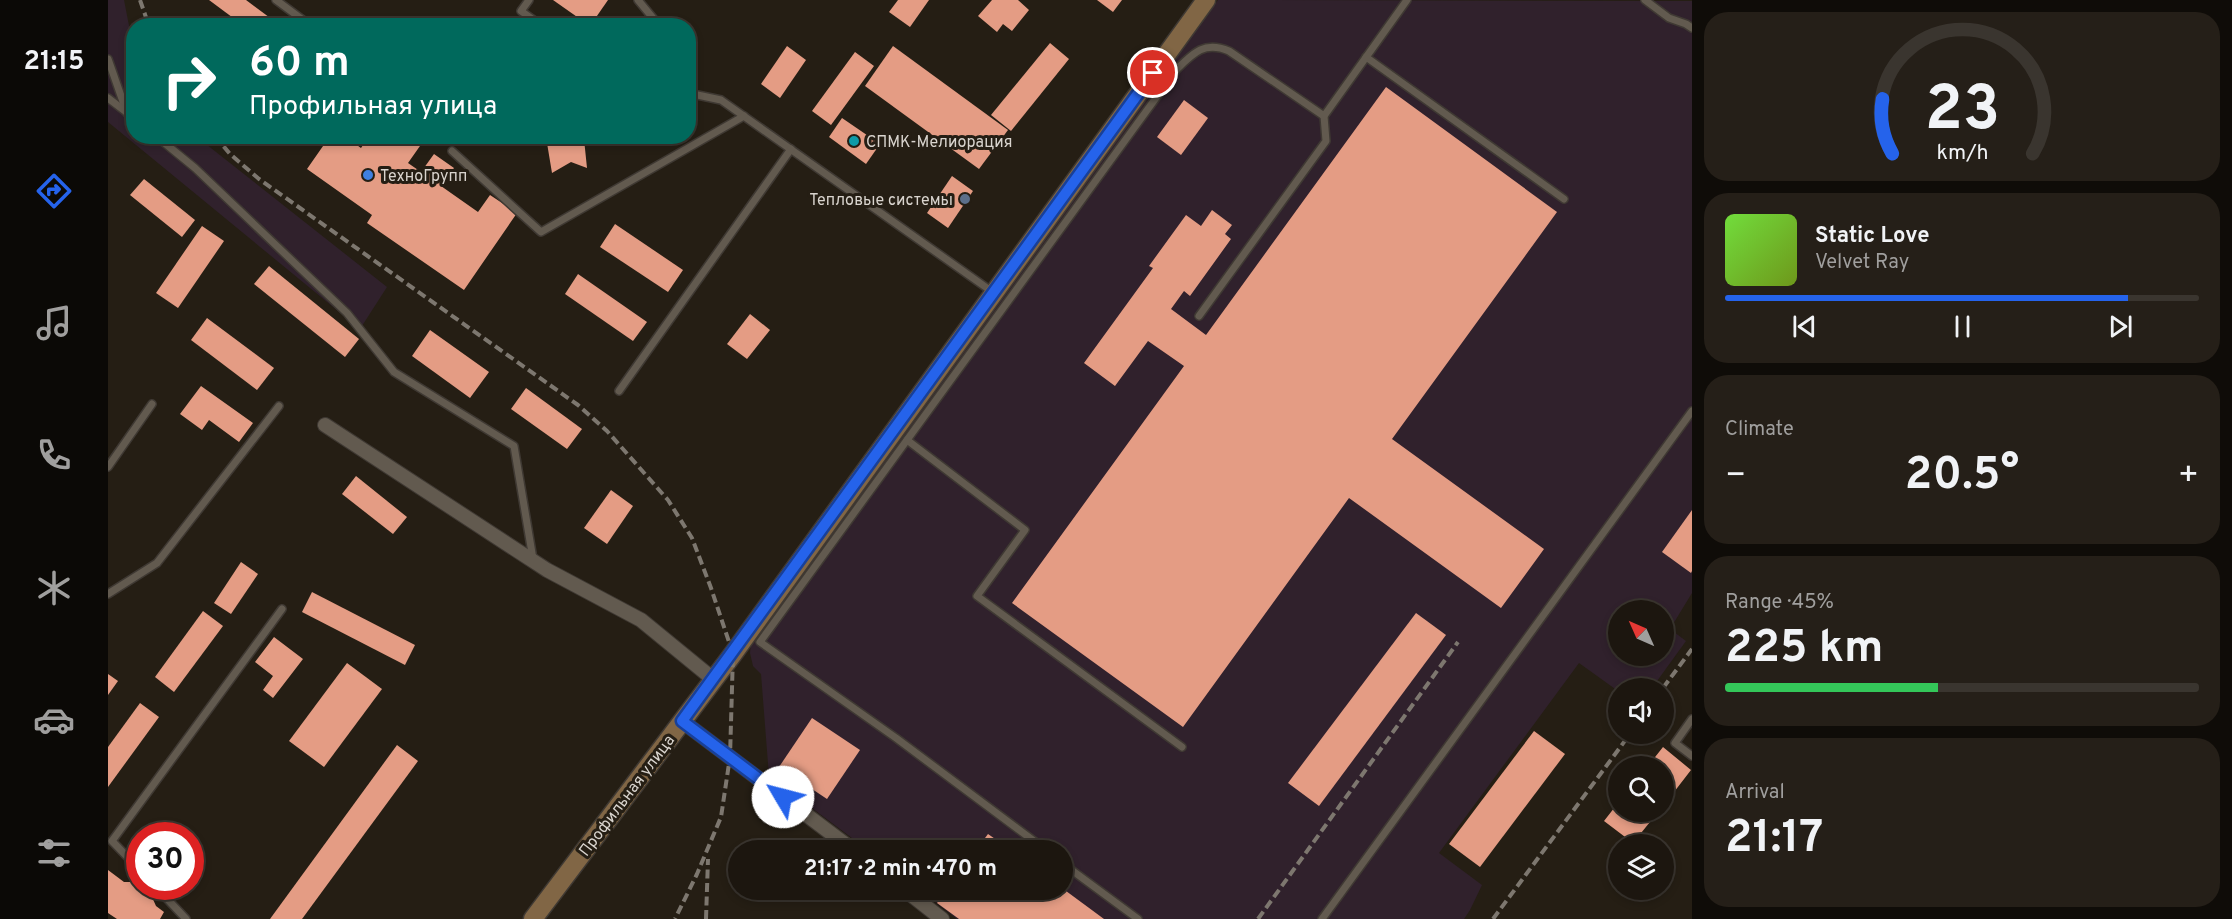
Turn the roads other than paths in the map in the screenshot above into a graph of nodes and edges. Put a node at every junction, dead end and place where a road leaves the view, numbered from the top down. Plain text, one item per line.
1 (276, 0) edge
2 (530, 0) edge
3 (638, 0) edge
4 (1206, 0) edge
5 (1407, 0) edge
6 (1645, 0) edge
7 (300, 18) edge
8 (531, 18) edge
9 (653, 18) edge
10 (1692, 28) edge
11 (1366, 57) junction
12 (108, 59) edge
13 (696, 95) edge
14 (108, 98) edge
15 (126, 110) edge
16 (126, 112) edge
17 (744, 116) junction
18 (1324, 116) junction
19 (696, 143) edge
20 (166, 144) edge
21 (695, 144) edge
22 (791, 149) junction
23 (452, 151) dead end
24 (1564, 199) dead end
25 (994, 293) junction
26 (1199, 316) dead end
27 (619, 391) dead end
28 (152, 404) dead end
29 (279, 406) dead end
30 (1692, 411) edge
31 (325, 425) dead end
32 (907, 440) junction
33 (108, 467) edge
34 (534, 561) junction
35 (108, 594) edge
36 (282, 609) dead end
37 (713, 679) junction
38 (1692, 719) edge
39 (682, 721) junction
40 (1182, 747) dead end
41 (1692, 756) edge
42 (841, 840) edge
43 (1033, 840) edge
44 (126, 856) edge
45 (1073, 870) edge
46 (168, 900) edge
47 (918, 900) edge
48 (186, 919) edge
49 (533, 919) edge
50 (942, 919) edge
51 (1138, 919) edge
52 (1322, 919) edge

1 - 7 lane
2 - 8 lane
3 - 9 lane
4 - 25 street, Профильная улица
5 - 11 lane
6 - 10 lane
11 - 18 lane
11 - 24 lane
12 - 15 lane
13 - 17 lane
14 - 16 lane
17 - 19 lane
17 - 22 lane
18 - 26 lane
18 - 32 lane
20 - 34 lane
21 - 23 lane
22 - 25 lane
22 - 27 lane
25 - 37 street, Профильная улица
28 - 33 lane
29 - 35 lane
30 - 52 lane
31 - 34 street
32 - 40 lane
32 - 43 lane
34 - 37 street
36 - 44 lane
37 - 39 street, Профильная улица
38 - 41 lane
39 - 42 street
39 - 49 street, Профильная улица
45 - 51 lane
46 - 48 lane
47 - 50 street

